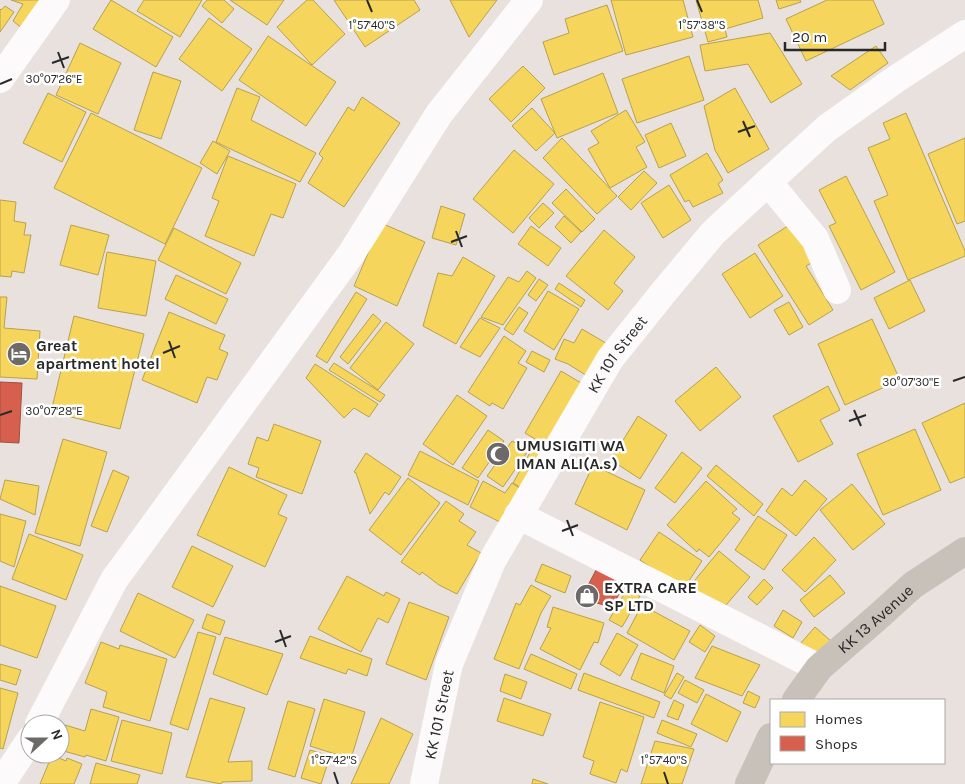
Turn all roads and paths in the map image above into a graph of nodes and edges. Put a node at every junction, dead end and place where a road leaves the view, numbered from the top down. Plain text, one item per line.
1 (56, 0) edge
2 (529, 0) edge
3 (965, 34) edge
4 (0, 79) edge
5 (768, 182) junction
6 (837, 290) dead end
7 (518, 515) junction
8 (965, 551) edge
9 (819, 668) junction
10 (797, 699) edge
11 (45, 714) edge
12 (770, 739) edge
13 (20, 755) edge
14 (1, 784) edge
15 (424, 784) edge
16 (749, 784) edge

1 - 4 street
2 - 11 street
3 - 5 street, KK 101 Street
5 - 6 street
5 - 7 street, KK 101 Street
7 - 9 street
7 - 15 street, KK 101 Street
8 - 9 main road, KK 13 Avenue
9 - 10 main road, KK 13 Avenue
12 - 16 main road
13 - 14 street

